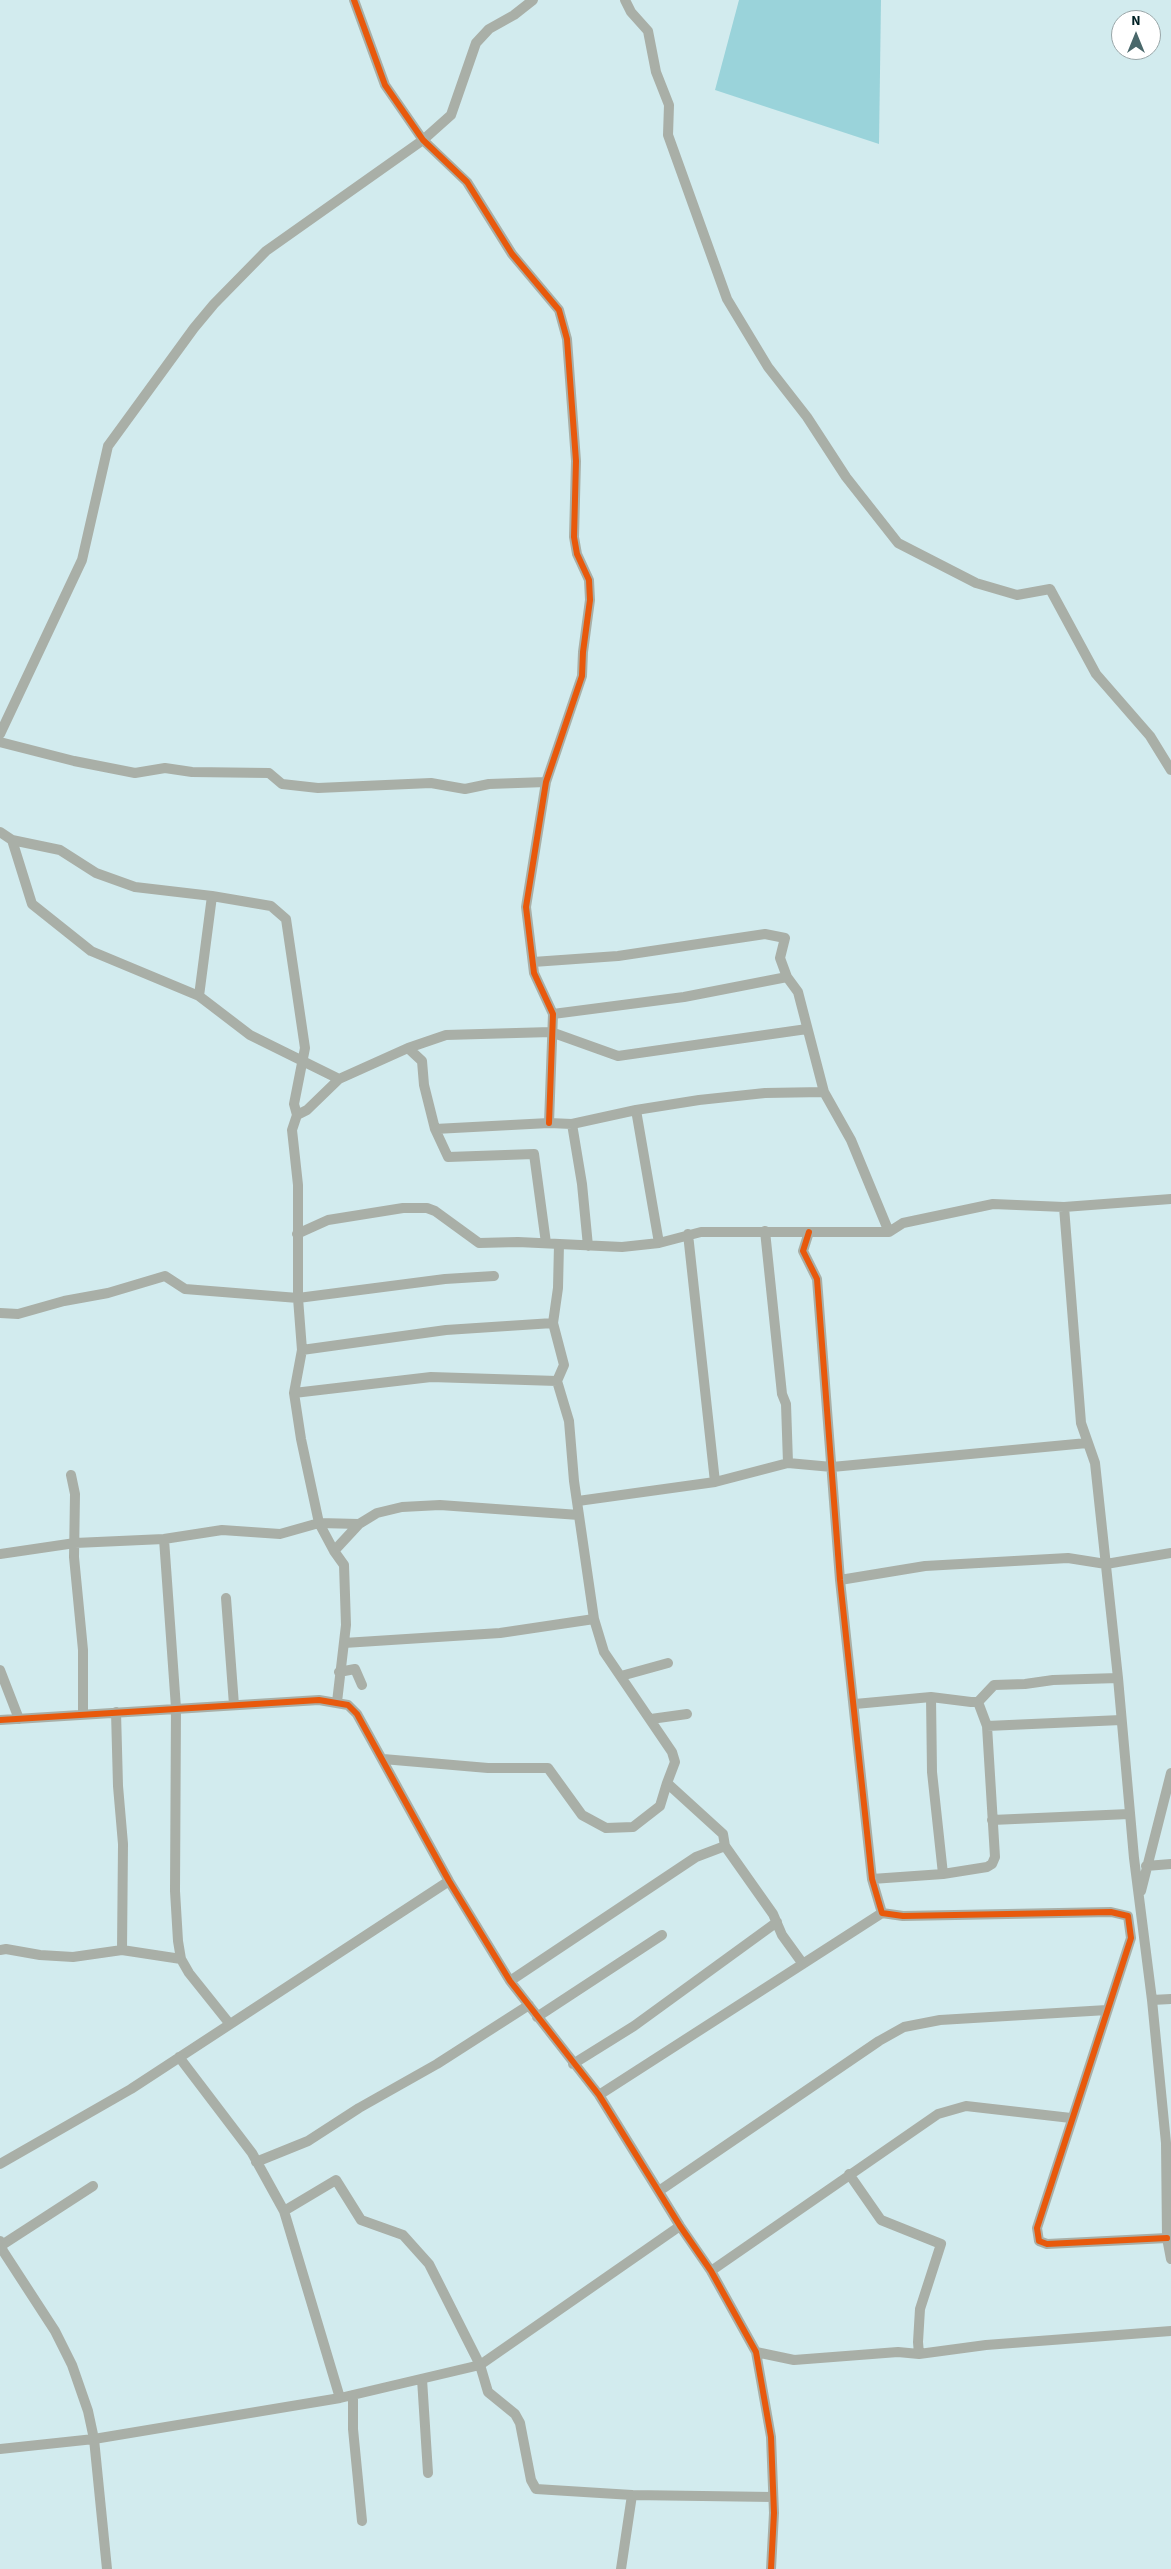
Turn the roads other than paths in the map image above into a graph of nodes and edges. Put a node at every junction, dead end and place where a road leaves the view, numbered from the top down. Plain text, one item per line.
1 (354, 0) edge
2 (533, 0) edge
3 (625, 0) edge
4 (423, 140) junction
5 (0, 734) edge
6 (0, 742) edge
7 (1171, 770) edge
8 (546, 782) junction
9 (0, 832) edge
10 (12, 840) junction
11 (212, 896) junction
12 (533, 962) junction
13 (787, 977) junction
14 (199, 996) junction
15 (553, 1014) junction
16 (807, 1029) junction
17 (551, 1032) junction
18 (408, 1048) junction
19 (302, 1059) junction
20 (339, 1079) junction
21 (824, 1092) junction
22 (636, 1110) junction
23 (297, 1115) junction
24 (549, 1123) junction
25 (572, 1124) junction
26 (435, 1129) junction
27 (1171, 1199) edge
28 (1064, 1207) junction
29 (765, 1231) junction
30 (809, 1232) junction
31 (889, 1232) junction
32 (297, 1234) junction
33 (688, 1234) junction
34 (546, 1243) junction
35 (660, 1243) junction
36 (559, 1244) junction
37 (588, 1246) junction
38 (494, 1276) dead end
39 (298, 1298) junction
40 (0, 1313) edge
41 (553, 1322) junction
42 (302, 1350) junction
43 (557, 1381) junction
44 (294, 1393) junction
45 (1087, 1442) junction
46 (788, 1463) junction
47 (832, 1468) junction
48 (71, 1475) dead end
49 (714, 1482) junction
50 (578, 1501) junction
51 (579, 1515) junction
52 (320, 1523) junction
53 (359, 1524) junction
54 (164, 1538) junction
55 (75, 1543) junction
56 (334, 1551) junction
57 (1171, 1553) edge
58 (0, 1554) edge
59 (1106, 1564) junction
60 (840, 1580) junction
61 (226, 1598) dead end
62 (594, 1619) junction
63 (344, 1643) junction
64 (668, 1663) dead end
65 (0, 1670) edge
66 (339, 1672) junction
67 (621, 1676) junction
68 (1118, 1678) junction
69 (362, 1685) dead end
70 (931, 1697) junction
71 (337, 1702) junction
72 (978, 1702) junction
73 (854, 1704) junction
74 (234, 1705) junction
75 (176, 1708) junction
76 (116, 1712) junction
77 (687, 1714) dead end
78 (83, 1715) junction
79 (19, 1719) junction
80 (651, 1719) junction
81 (0, 1720) edge
82 (1121, 1720) junction
83 (987, 1726) junction
84 (383, 1759) junction
85 (1171, 1773) edge
86 (667, 1783) junction
87 (1129, 1814) junction
88 (992, 1820) junction
89 (726, 1846) junction
90 (1171, 1864) edge
91 (1146, 1866) junction
92 (943, 1874) junction
93 (872, 1879) junction
94 (449, 1880) junction
95 (1139, 1899) junction
96 (882, 1913) junction
97 (777, 1922) junction
98 (662, 1934) dead end
99 (2, 1947) edge
100 (122, 1950) junction
101 (181, 1958) junction
102 (803, 1964) junction
103 (510, 1981) junction
104 (1171, 1999) edge
105 (1152, 2000) junction
106 (529, 2005) junction
107 (1107, 2010) junction
108 (537, 2017) junction
109 (229, 2023) junction
110 (179, 2057) junction
111 (573, 2064) junction
112 (599, 2096) junction
113 (1071, 2118) junction
114 (256, 2162) junction
115 (0, 2164) edge
116 (849, 2174) junction
117 (93, 2186) dead end
118 (659, 2191) junction
119 (284, 2211) junction
120 (680, 2226) junction
121 (1167, 2238) junction
122 (1, 2243) edge
123 (1171, 2259) edge
124 (711, 2271) junction
125 (1171, 2331) edge
126 (756, 2352) junction
127 (919, 2354) junction
128 (480, 2365) junction
129 (422, 2379) junction
130 (353, 2395) junction
131 (340, 2398) junction
132 (94, 2439) junction
133 (0, 2449) edge
134 (428, 2473) dead end
135 (632, 2495) junction
136 (773, 2497) junction
137 (362, 2521) dead end
138 (107, 2569) edge
139 (621, 2569) edge
140 (771, 2569) edge

1 - 4 street
2 - 4 street
3 - 7 street
4 - 5 street
4 - 8 street
6 - 8 street
8 - 12 street
9 - 10 street
10 - 11 street
10 - 14 street
11 - 14 street
11 - 19 street
12 - 13 street
12 - 15 street
13 - 15 street
13 - 16 street
14 - 19 street
15 - 17 street
16 - 17 street
16 - 21 street
17 - 18 street
17 - 24 street
18 - 20 street
18 - 26 street
19 - 20 street
19 - 23 street
20 - 23 street
21 - 22 street
21 - 31 street
22 - 25 street
22 - 35 street
23 - 32 street
24 - 25 street
24 - 26 street
25 - 37 street
26 - 34 street
27 - 28 street
28 - 31 street
28 - 45 street
29 - 30 street
29 - 33 street
29 - 46 street
30 - 31 street
30 - 47 street
32 - 34 street
32 - 39 street
33 - 35 street
33 - 49 street
34 - 36 street
35 - 37 street
36 - 37 street
36 - 41 street
38 - 39 street
39 - 40 street
39 - 42 street
41 - 42 street
41 - 43 street
42 - 44 street
43 - 44 street
43 - 50 street
44 - 52 street
45 - 47 street
45 - 59 street
46 - 47 street
46 - 49 street
47 - 60 street
48 - 55 street
49 - 50 street
50 - 51 street
51 - 53 street
51 - 62 street
52 - 53 street
52 - 54 street
52 - 56 street
53 - 56 street
54 - 55 street
54 - 75 street
55 - 58 street
55 - 78 street
56 - 63 street
57 - 59 street
59 - 60 street
59 - 68 street
60 - 73 street
61 - 74 street
62 - 63 street
62 - 67 street
63 - 66 street
64 - 67 street
65 - 79 street
66 - 69 street
66 - 71 street
67 - 80 street
68 - 72 street
68 - 82 street
70 - 72 street
70 - 73 street
70 - 92 street
71 - 74 street
71 - 84 street
72 - 83 street
73 - 93 street
74 - 75 street
75 - 76 street
75 - 101 street
76 - 78 street
76 - 100 street
77 - 80 street
78 - 79 street
79 - 81 street
80 - 86 street
82 - 83 street
82 - 87 street
83 - 88 street
84 - 86 street
84 - 94 street
85 - 91 street
86 - 89 street
87 - 88 street
87 - 95 street
88 - 92 street
89 - 97 street
89 - 103 street
90 - 91 street
91 - 95 street
92 - 93 street
93 - 96 street
94 - 103 street
94 - 109 street
95 - 105 street
96 - 102 street
96 - 107 street
97 - 102 street
97 - 111 street
98 - 108 street
99 - 100 street
100 - 101 street
101 - 109 street
102 - 112 street
103 - 106 street
104 - 105 street
105 - 121 street
106 - 108 street
106 - 114 street
107 - 113 street
107 - 118 street
108 - 111 street
109 - 110 street
110 - 114 street
110 - 115 street
111 - 112 street
112 - 118 street
113 - 116 street
113 - 121 street
114 - 119 street
116 - 124 street
116 - 127 street
117 - 122 street
118 - 120 street
119 - 128 street
119 - 131 street
120 - 124 street
120 - 128 street
121 - 123 street
122 - 132 street
124 - 126 street
125 - 127 street
126 - 127 street
126 - 136 street
128 - 129 street
128 - 135 street
129 - 130 street
129 - 134 street
130 - 131 street
130 - 137 street
131 - 132 street
132 - 133 street
132 - 138 street
135 - 136 street
135 - 139 street
136 - 140 street

